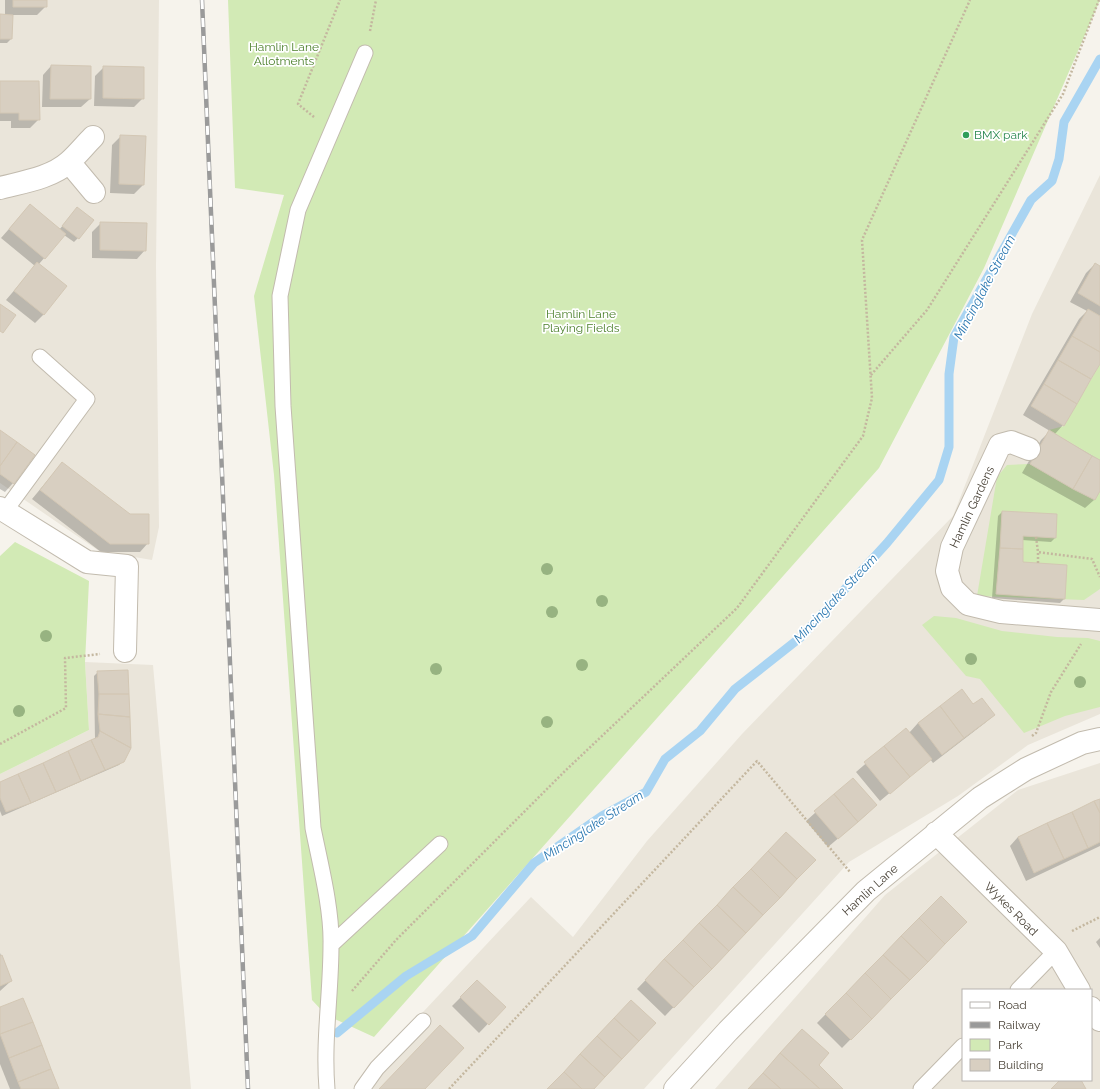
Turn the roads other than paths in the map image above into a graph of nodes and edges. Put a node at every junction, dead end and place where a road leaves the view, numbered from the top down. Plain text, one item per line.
1 (365, 53) road end
2 (93, 137) dead end
3 (69, 162) junction
4 (0, 188) edge
5 (94, 192) dead end
6 (40, 357) dead end
7 (1029, 450) dead end
8 (2, 512) edge
9 (1098, 620) edge
10 (125, 651) road end
11 (1100, 739) edge
12 (936, 833) junction
13 (440, 844) dead end
14 (332, 944) junction
15 (1056, 952) junction
16 (1019, 989) edge
17 (1078, 989) edge
18 (1092, 1009) edge
19 (1100, 1020) edge
20 (423, 1021) dead end
21 (962, 1047) edge
22 (327, 1089) edge
23 (362, 1089) edge
24 (675, 1089) edge
25 (921, 1089) edge

1 - 14 lane
2 - 3 street
3 - 4 street
3 - 5 street
6 - 8 lane
7 - 9 street, Hamlin Gardens
8 - 10 street
11 - 12 street, Hamlin Lane
12 - 15 street, Wykes Road
12 - 24 street, Hamlin Lane
13 - 14 lane
14 - 22 lane
15 - 16 lane
15 - 17 street, Wykes Road
18 - 19 street
20 - 23 lane
21 - 25 lane

